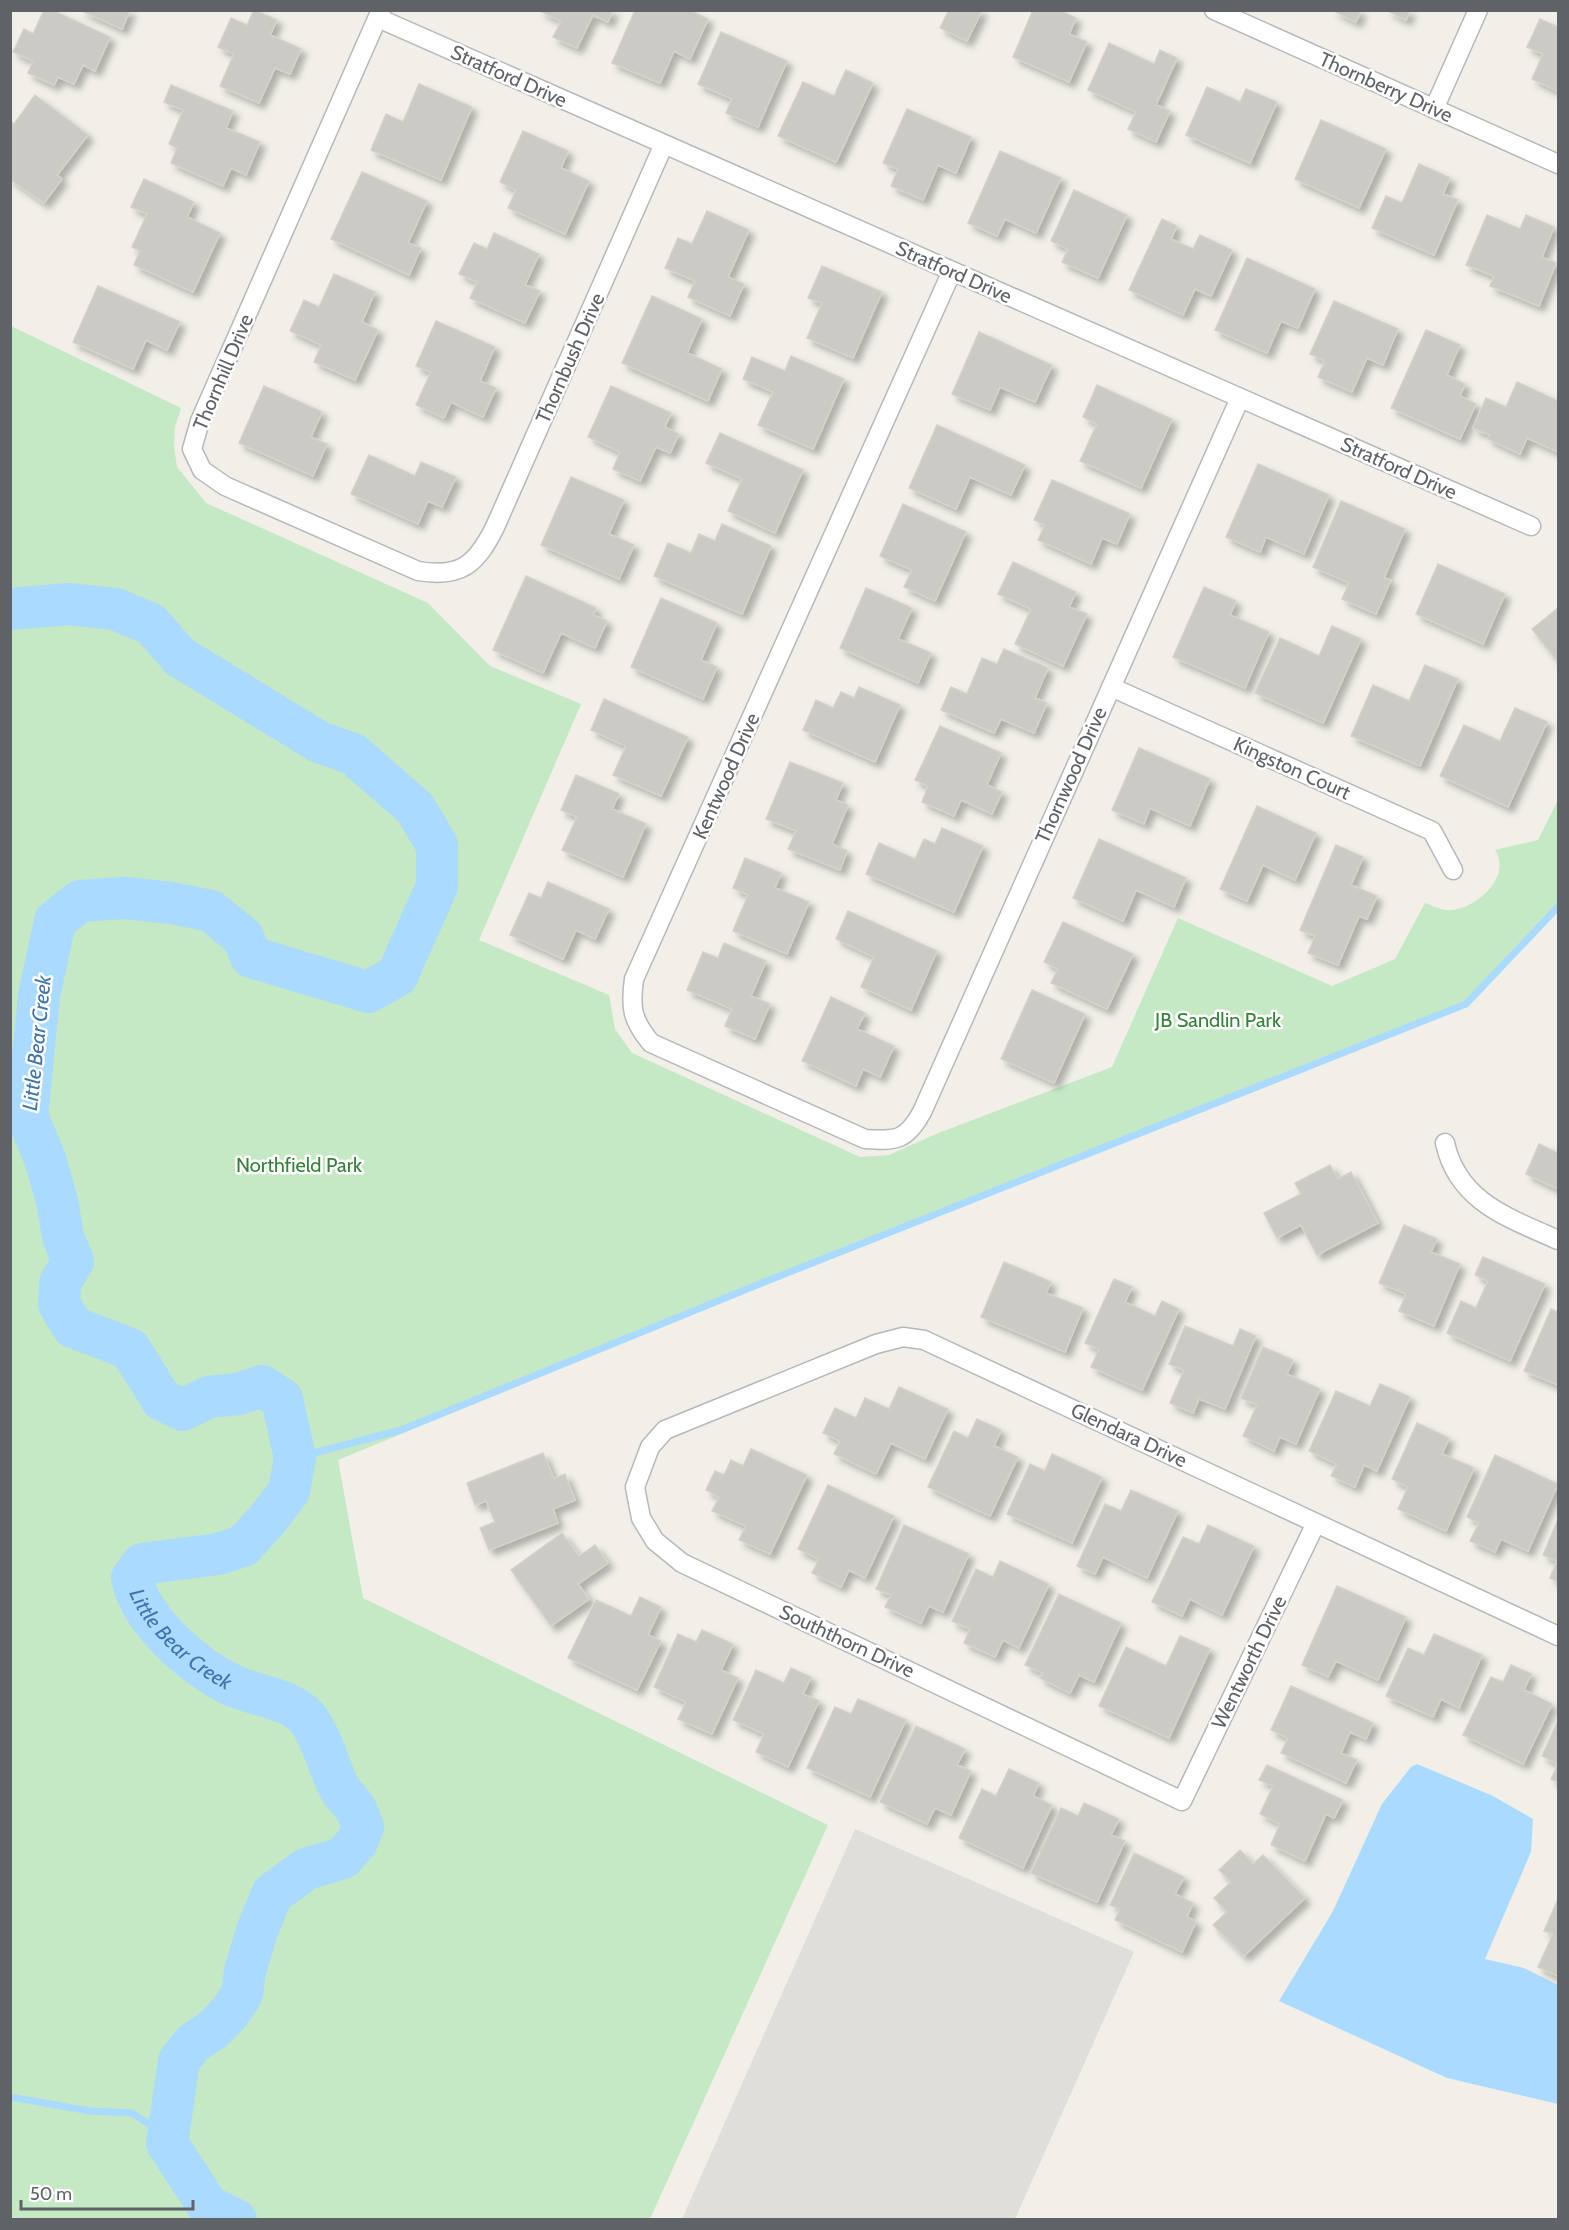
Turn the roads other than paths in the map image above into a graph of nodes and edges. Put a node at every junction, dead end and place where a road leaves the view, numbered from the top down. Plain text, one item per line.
1 (1214, 10) edge
2 (1478, 10) edge
3 (380, 14) edge
4 (1434, 109) junction
5 (664, 144) junction
6 (1558, 164) edge
7 (952, 271) junction
8 (1240, 398) junction
9 (1531, 526) dead end
10 (466, 566) joint
11 (1111, 687) junction
12 (1453, 870) dead end
13 (890, 1140) joint
14 (1445, 1143) dead end
15 (1558, 1240) edge
16 (693, 1419) joint
17 (1317, 1523) junction
18 (1558, 1636) edge
19 (1182, 1801) joint

1 - 4 street, Thornberry Drive
2 - 4 street
3 - 5 street, Stratford Drive
3 - 10 street, Thornhill Drive
4 - 6 street, Thornberry Drive
5 - 7 street, Stratford Drive
5 - 10 street, Thornbush Drive
7 - 8 street, Stratford Drive
7 - 13 street, Kentwood Drive
8 - 9 street, Stratford Drive
8 - 11 street, Thornwood Drive
11 - 12 street, Kingston Court
11 - 13 street, Thornwood Drive
14 - 15 street
16 - 17 street, Glendara Drive
16 - 19 street, Souththorn Drive
17 - 18 street, Glendara Drive
17 - 19 street, Wentworth Drive

